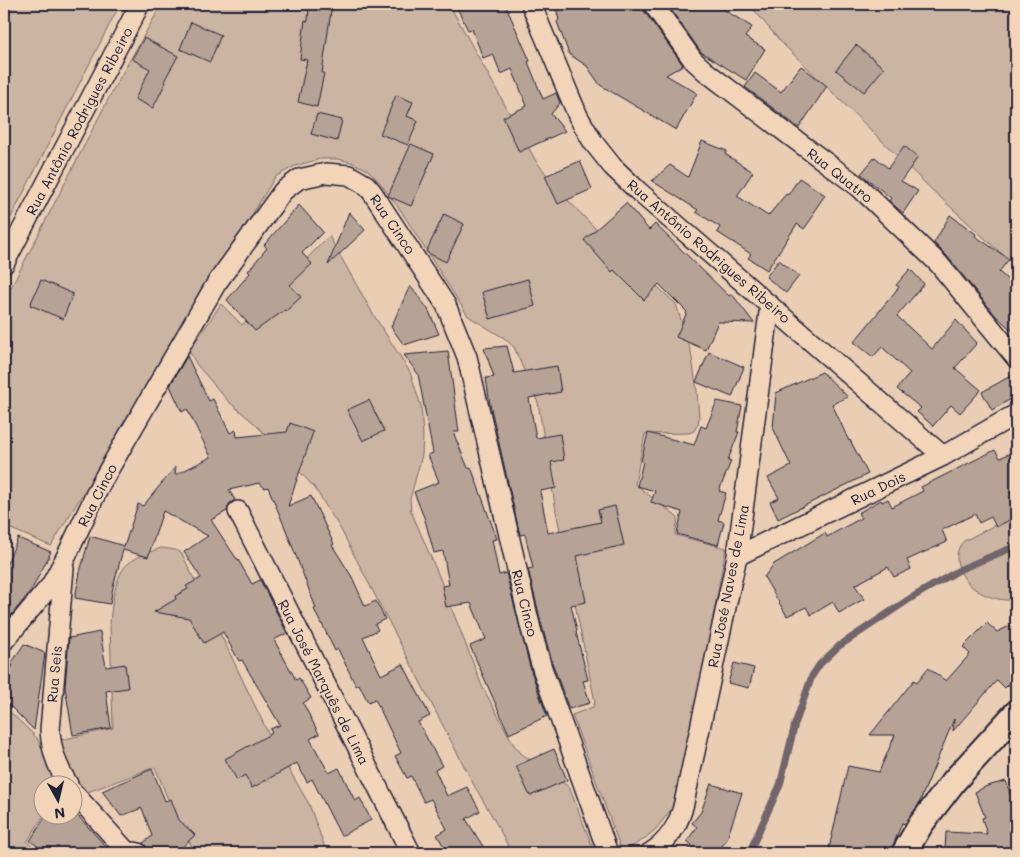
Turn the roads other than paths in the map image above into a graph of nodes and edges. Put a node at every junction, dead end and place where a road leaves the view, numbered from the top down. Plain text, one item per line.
1 (140, 4) edge
2 (531, 4) edge
3 (653, 4) edge
4 (4, 264) edge
5 (770, 305) junction
6 (1016, 358) edge
7 (1016, 414) edge
8 (943, 456) junction
9 (238, 511) dead end
10 (737, 556) junction
11 (65, 559) junction
12 (4, 641) edge
13 (1016, 716) edge
14 (63, 774) edge
15 (82, 802) edge
16 (128, 853) edge
17 (138, 853) edge
18 (411, 853) edge
19 (608, 853) edge
20 (650, 853) edge
21 (904, 853) edge

1 - 4 street, Rua Antônio Rodrigues Ribeiro
2 - 5 street, Rua Antônio Rodrigues Ribeiro
3 - 6 street, Rua Quatro
5 - 8 street, Rua Antônio Rodrigues Ribeiro
5 - 10 street, Rua José Naves de Lima
7 - 8 street, Rua Dois
8 - 10 street, Rua Dois
9 - 18 street, Rua José Marquês de Lima
10 - 20 street, Rua José Naves de Lima
11 - 12 street, Rua Cinco
11 - 14 street, Rua Seis
11 - 19 street, Rua Cinco
13 - 21 street
15 - 16 street
16 - 17 street

